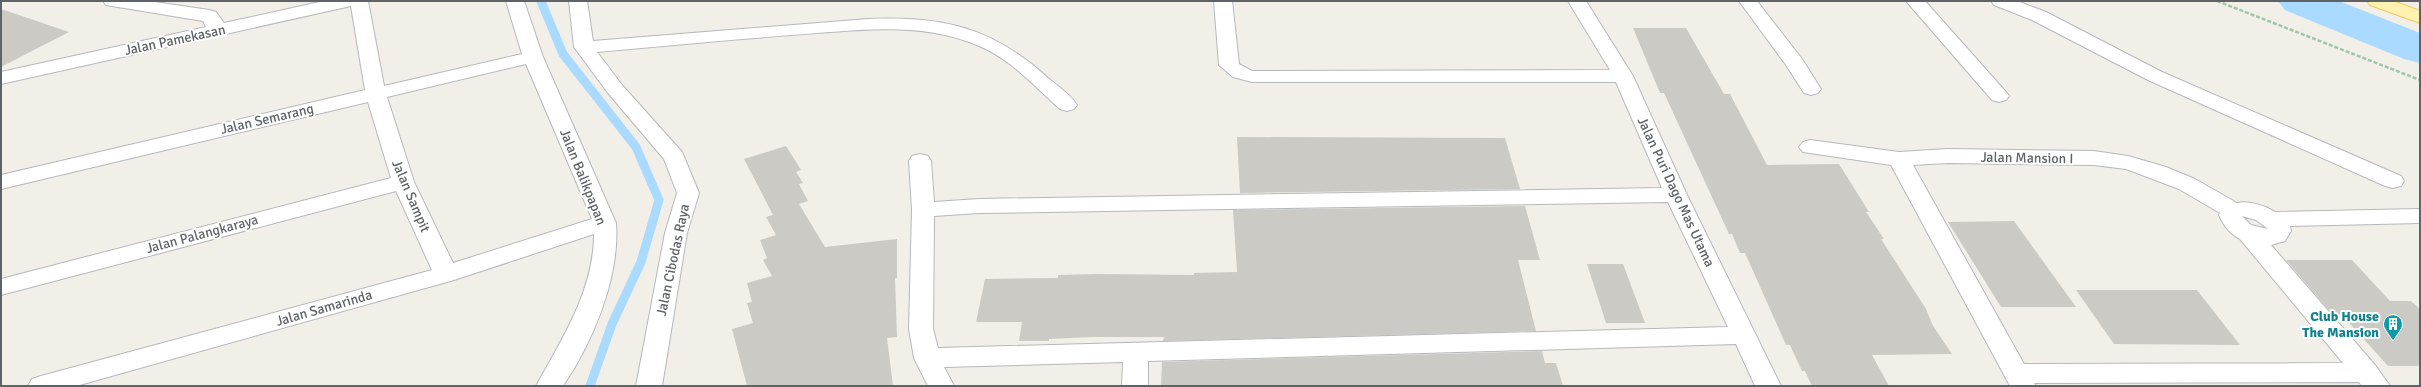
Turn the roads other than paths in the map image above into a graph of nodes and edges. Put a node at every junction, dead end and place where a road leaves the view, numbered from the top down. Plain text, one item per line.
1 (112, 1) edge
2 (349, 1) edge
3 (360, 1) edge
4 (515, 1) edge
5 (578, 1) edge
6 (1224, 1) edge
7 (1578, 1) edge
8 (1748, 1) edge
9 (1915, 1) edge
10 (2000, 1) edge
11 (2376, 1) edge
12 (2420, 17) edge
13 (216, 32) junction
14 (584, 47) junction
15 (533, 56) junction
16 (1622, 76) junction
17 (1, 78) edge
18 (1811, 89) dead end
19 (376, 93) junction
20 (1998, 96) dead end
21 (1067, 105) dead end
22 (1810, 147) dead end
23 (1899, 159) junction
24 (920, 160) dead end
25 (2393, 181) dead end
26 (1, 182) edge
27 (402, 182) junction
28 (1676, 194) junction
29 (923, 210) junction
30 (2234, 211) junction
31 (2420, 216) edge
32 (2272, 219) junction
33 (605, 223) junction
34 (2248, 233) junction
35 (446, 274) junction
36 (1, 287) edge
37 (1745, 335) junction
38 (1136, 352) junction
39 (927, 358) junction
40 (2372, 379) edge
41 (2019, 380) edge
42 (41, 386) edge
43 (549, 386) edge
44 (649, 386) edge
45 (941, 386) edge
46 (1135, 386) edge
47 (1768, 386) edge

1 - 13 street
2 - 13 street, Jalan Pamekasan
3 - 19 street, Jalan Sampit
4 - 15 street, Jalan Balikpapan
5 - 14 street, Jalan Cibodas Raya
6 - 16 street
7 - 16 street, Jalan Puri Dago Mas Utama
8 - 18 street
9 - 20 street
10 - 25 street
11 - 12 main road
13 - 17 street, Jalan Pamekasan
14 - 21 street
14 - 44 street, Jalan Cibodas Raya
15 - 19 street, Jalan Semarang
15 - 33 street, Jalan Balikpapan
16 - 28 street, Jalan Puri Dago Mas Utama
19 - 26 street, Jalan Semarang
19 - 27 street, Jalan Sampit
22 - 23 street, Jalan Mansion I
23 - 30 street, Jalan Mansion I
23 - 41 street
24 - 29 street
27 - 35 street, Jalan Sampit
27 - 36 street, Jalan Palangkaraya
28 - 29 street
28 - 37 street, Jalan Puri Dago Mas Utama
29 - 39 street
30 - 32 street
30 - 34 street
31 - 32 street
32 - 34 street
33 - 35 street, Jalan Samarinda
33 - 43 street, Jalan Balikpapan
34 - 40 street
35 - 42 street, Jalan Samarinda
37 - 38 street
37 - 47 street, Jalan Puri Dago Mas Utama
38 - 39 street
38 - 46 street
39 - 45 street
40 - 41 street

